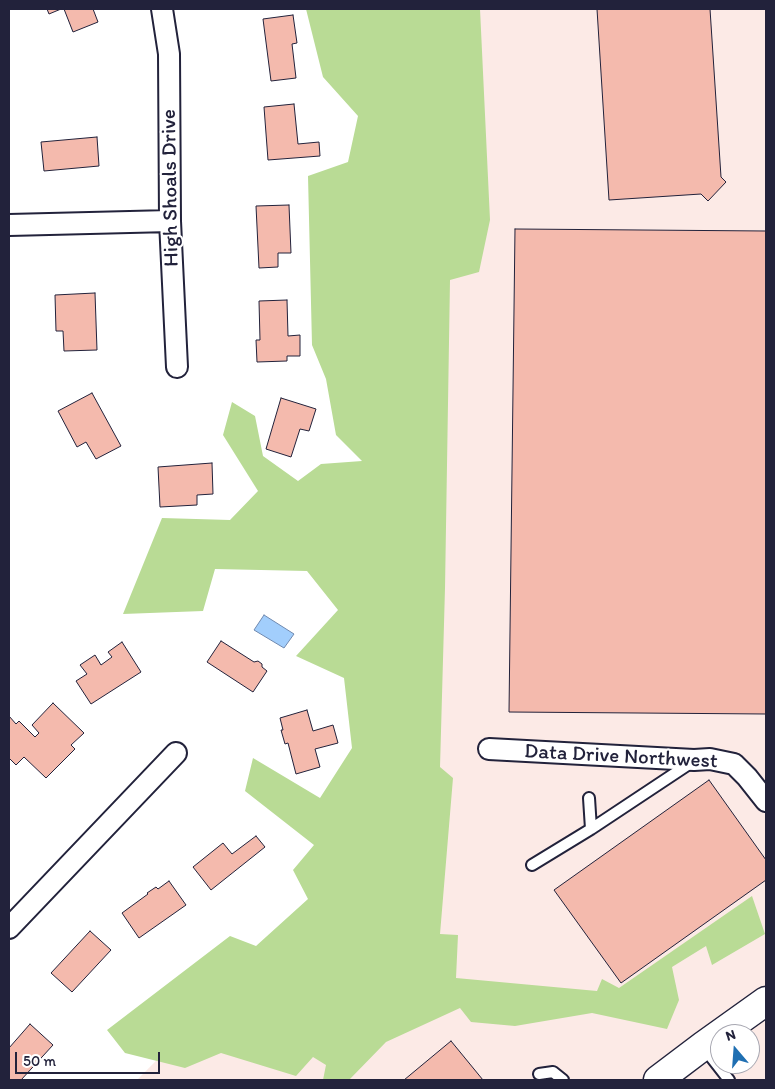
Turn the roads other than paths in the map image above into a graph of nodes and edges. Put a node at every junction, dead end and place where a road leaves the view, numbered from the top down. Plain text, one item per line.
1 (162, 9) edge
2 (170, 221) junction
3 (9, 225) edge
4 (177, 367) dead end
5 (489, 749) dead end
6 (176, 753) dead end
7 (694, 760) junction
8 (589, 798) dead end
9 (766, 801) edge
10 (591, 829) junction
11 (532, 865) dead end
12 (9, 928) edge
13 (766, 1001) edge
14 (702, 1046) junction
15 (539, 1074) dead end
16 (563, 1080) edge
17 (658, 1080) edge
18 (730, 1080) edge

1 - 2 street, High Shoals Drive
2 - 3 street
2 - 4 street, High Shoals Drive
5 - 7 street, Data Drive Northwest
6 - 12 street
7 - 9 street, Data Drive Northwest
7 - 10 lane
8 - 10 lane
10 - 11 lane
13 - 14 main road
14 - 17 main road
14 - 18 lane
15 - 16 lane

